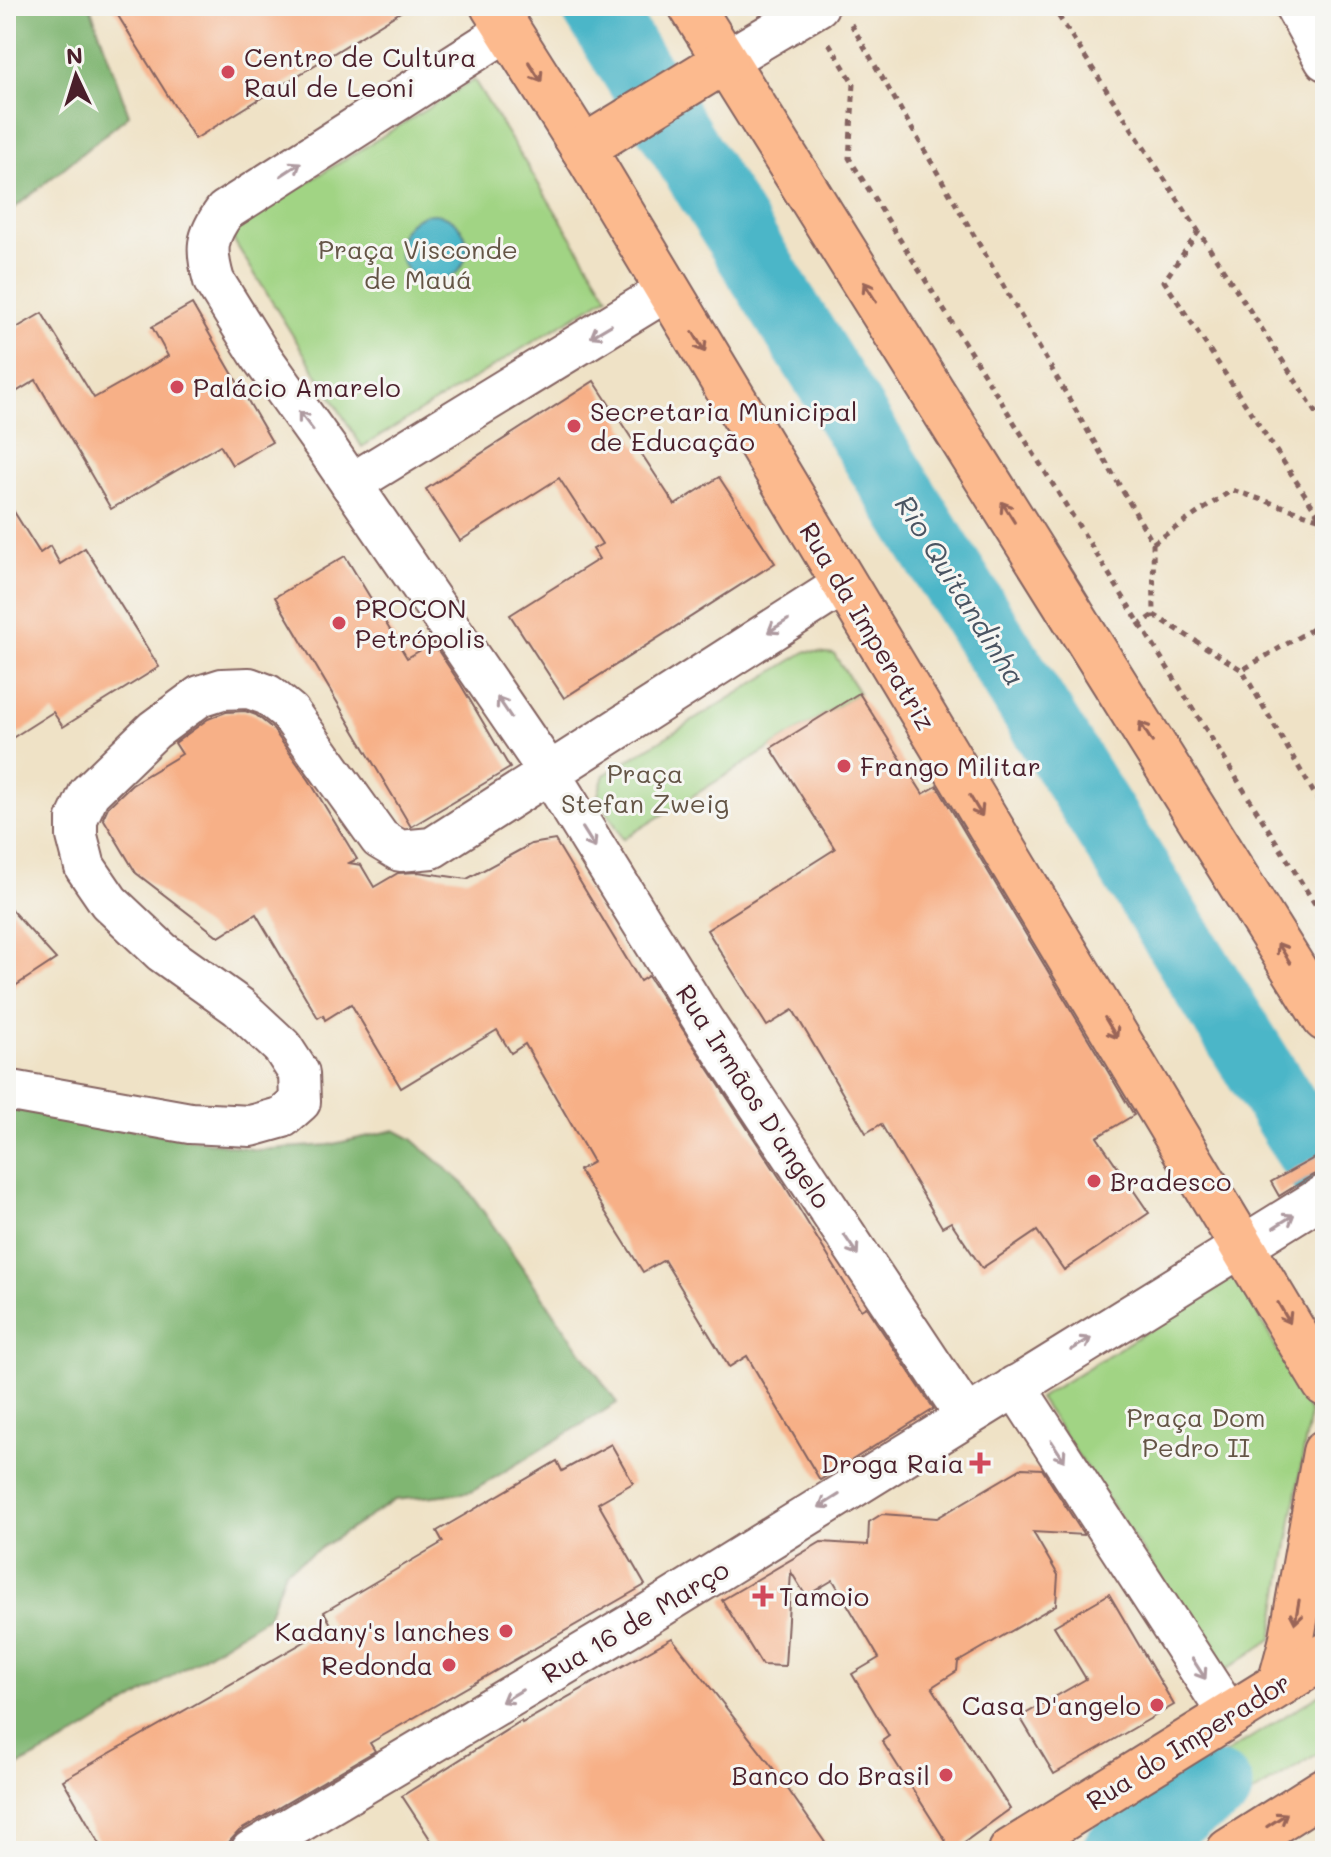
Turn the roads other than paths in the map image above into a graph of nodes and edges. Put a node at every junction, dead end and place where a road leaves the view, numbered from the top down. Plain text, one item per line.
1 (691, 6) edge
2 (1295, 6) edge
3 (825, 12) edge
4 (501, 18) edge
5 (1325, 60) edge
6 (725, 61) junction
7 (583, 148) junction
8 (668, 290) junction
9 (351, 484) junction
10 (844, 584) junction
11 (548, 771) junction
12 (1325, 1019) edge
13 (6, 1090) edge
14 (1325, 1195) edge
15 (1243, 1246) junction
16 (1325, 1384) edge
17 (1015, 1386) junction
18 (966, 1416) junction
19 (1325, 1452) edge
20 (1325, 1656) edge
21 (1280, 1684) junction
22 (1229, 1715) junction
23 (1325, 1790) edge
24 (251, 1851) edge
25 (1011, 1851) edge
26 (1229, 1851) edge

1 - 6 main road
2 - 5 street
3 - 6 street
4 -> 7 main road, Rua da Imperatriz
9 -> 4 street
6 - 7 main road
12 -> 6 main road
7 - 8 main road, Rua da Imperatriz
8 -> 9 street
8 -> 10 main road, Rua da Imperatriz
11 -> 9 street, Rua Irmãos D'angelo
10 -> 11 street
10 -> 15 main road, Rua da Imperatriz
11 - 13 street
11 -> 18 street, Rua Irmãos D'angelo
15 -> 14 street
15 -> 16 main road
17 -> 15 street
17 - 18 street, Rua 16 de Março
17 -> 22 street
18 -> 24 street, Rua 16 de Março
19 -> 21 main road
20 - 21 main road, Rua do Imperador
21 - 22 main road, Rua do Imperador
22 - 25 main road, Rua do Imperador
26 -> 23 main road

